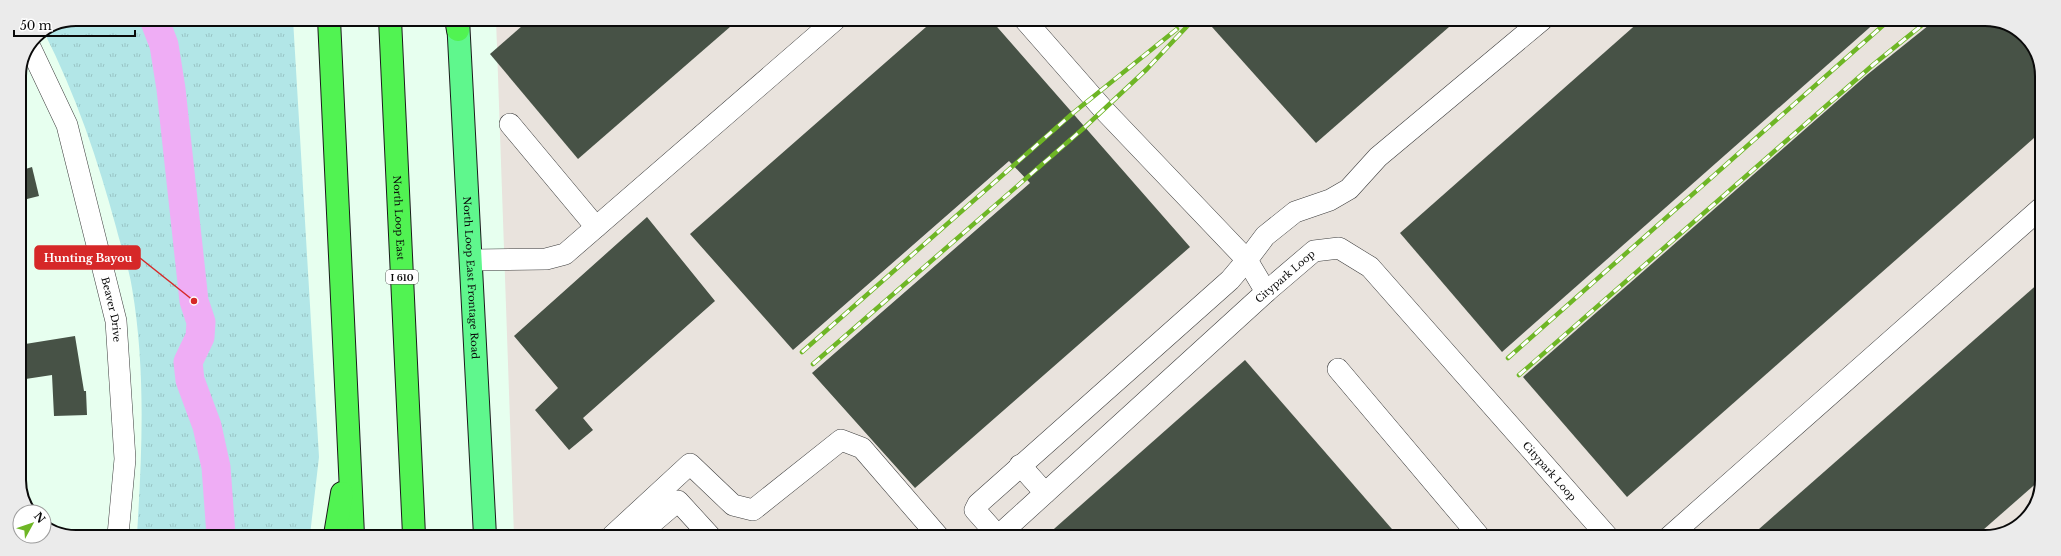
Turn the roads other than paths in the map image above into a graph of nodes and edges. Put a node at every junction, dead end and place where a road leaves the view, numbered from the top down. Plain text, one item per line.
1 (329, 26) edge
2 (390, 26) edge
3 (457, 26) edge
4 (828, 26) edge
5 (1030, 26) edge
6 (1535, 26) edge
7 (32, 53) edge
8 (510, 124) dead end
9 (2035, 213) edge
10 (596, 227) junction
11 (471, 260) junction
12 (1247, 260) junction
13 (1266, 292) junction
14 (1338, 369) dead end
15 (348, 452) junction
16 (1020, 465) junction
17 (1045, 493) junction
18 (119, 530) edge
19 (336, 530) edge
20 (353, 530) edge
21 (414, 530) edge
22 (485, 530) edge
23 (618, 530) edge
24 (644, 530) edge
25 (705, 530) edge
26 (933, 530) edge
27 (993, 530) edge
28 (1005, 530) edge
29 (1474, 530) edge
30 (1602, 530) edge
31 (1677, 530) edge

1 - 15 highway
2 - 21 highway, North Loop East / I 610
3 - 11 main road, North Loop East Frontage Road
4 - 10 street
5 - 12 street
6 - 12 street
7 - 18 street, Beaver Drive
8 - 10 street
9 - 31 street
10 - 11 street
11 - 22 main road, North Loop East Frontage Road
12 - 13 street
12 - 16 street
13 - 17 street, Citypark Loop
13 - 30 street, Citypark Loop
14 - 29 street
15 - 19 highway
15 - 20 highway
16 - 17 street
16 - 27 street
17 - 28 street, Citypark Loop
23 - 26 street
24 - 25 street

